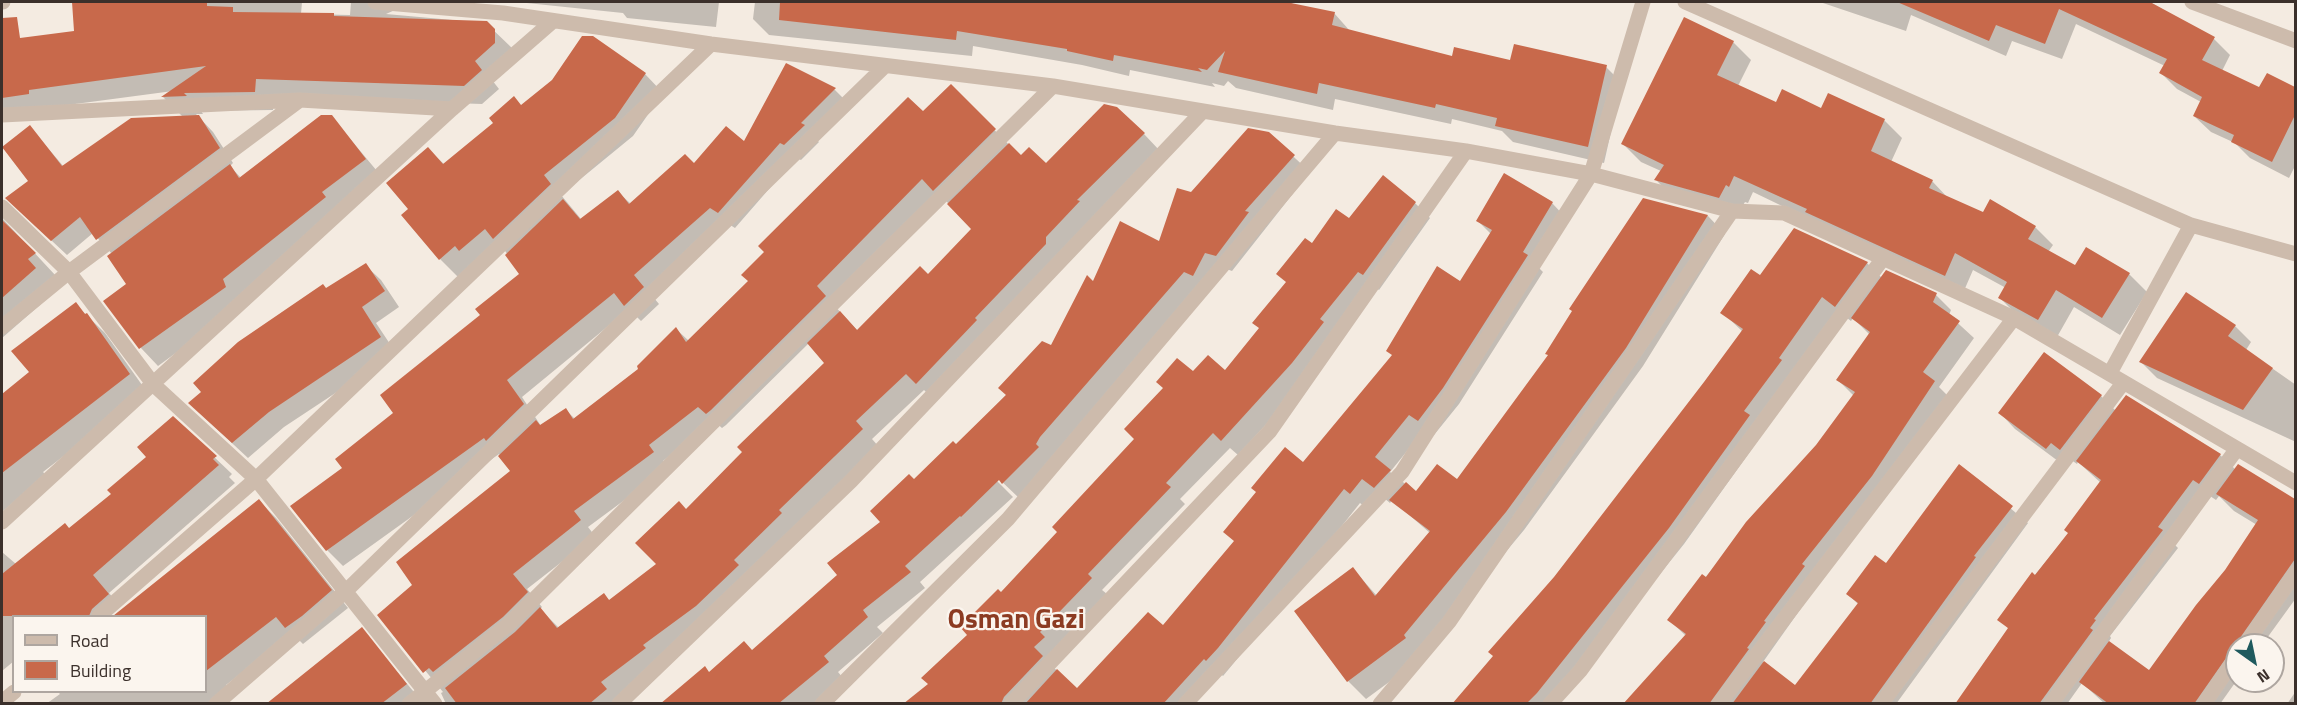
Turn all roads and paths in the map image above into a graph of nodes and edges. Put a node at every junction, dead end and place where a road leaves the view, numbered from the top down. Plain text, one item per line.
1 (375, 2) edge
2 (1643, 2) edge
3 (1686, 2) edge
4 (2192, 2) edge
5 (503, 7) edge
6 (553, 21) junction
7 (2295, 41) edge
8 (711, 44) junction
9 (885, 66) junction
10 (1053, 86) junction
11 (300, 100) junction
12 (452, 109) junction
13 (1203, 111) junction
14 (2, 115) edge
15 (1335, 133) junction
16 (1466, 151) junction
17 (1591, 174) junction
18 (2, 207) edge
19 (1732, 211) junction
20 (2192, 225) junction
21 (2295, 254) edge
22 (1884, 257) junction
23 (69, 272) junction
24 (2014, 318) junction
25 (2, 327) edge
26 (2110, 373) junction
27 (2123, 383) junction
28 (154, 385) junction
29 (2236, 450) junction
30 (256, 479) junction
31 (2295, 483) edge
32 (2, 522) edge
33 (2295, 572) edge
34 (346, 590) junction
35 (100, 615) edge
36 (2253, 633) edge
37 (2225, 673) edge
38 (424, 690) junction
39 (216, 704) edge
40 (409, 704) edge
41 (435, 704) edge
42 (619, 704) edge
43 (822, 704) edge
44 (1011, 704) edge
45 (1185, 704) edge
46 (1380, 704) edge
47 (1550, 704) edge
48 (1719, 704) edge
49 (1881, 704) edge
50 (2051, 704) edge
51 (2204, 704) edge

1 - 5 street
2 - 17 street
3 - 20 street
4 - 7 street
5 - 6 street
6 - 8 street
6 - 12 street
8 - 9 street
8 - 30 street
9 - 10 street
9 - 34 street
10 - 13 street
10 - 38 street
11 - 12 street
11 - 14 street
11 - 23 street
12 - 28 street
13 - 15 street
13 - 42 street
15 - 16 street
15 - 43 street
16 - 17 street
16 - 44 street
17 - 19 street
17 - 45 street
18 - 23 street
19 - 22 street
19 - 46 street
20 - 21 street
20 - 26 street
22 - 24 street
22 - 47 street
23 - 25 street
23 - 28 street
24 - 26 street
24 - 48 street
26 - 27 street
27 - 29 street
27 - 49 street
28 - 30 street
28 - 32 street
29 - 31 street
29 - 50 street
30 - 34 street
30 - 35 street
33 - 36 street
34 - 38 street
34 - 39 street
37 - 51 street
38 - 40 street
38 - 41 street

